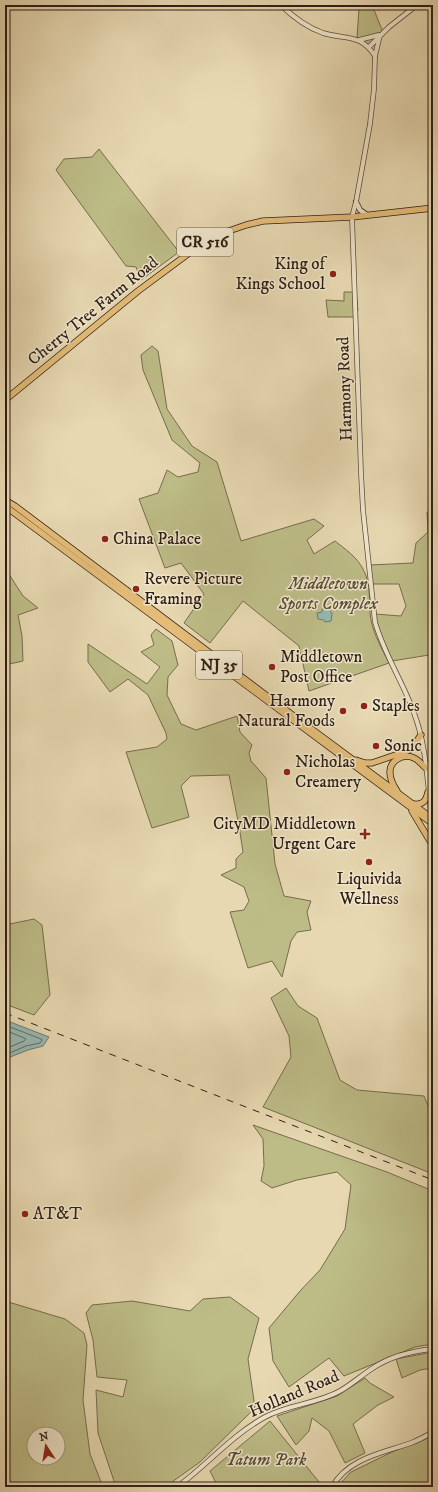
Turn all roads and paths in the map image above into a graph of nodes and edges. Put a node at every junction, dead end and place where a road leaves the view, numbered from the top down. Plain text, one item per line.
1 (281, 5) edge
2 (417, 5) edge
3 (380, 35) junction
4 (359, 40) junction
5 (369, 47) junction
6 (375, 56) junction
7 (356, 202) junction
8 (433, 208) edge
9 (367, 215) junction
10 (352, 217) junction
11 (5, 400) edge
12 (5, 500) edge
13 (5, 506) edge
14 (421, 735) junction
15 (349, 757) junction
16 (426, 768) junction
17 (428, 792) junction
18 (399, 794) junction
19 (412, 806) junction
20 (433, 821) edge
21 (433, 846) edge
22 (433, 1349) edge
23 (433, 1432) edge
24 (177, 1487) edge
25 (332, 1487) edge

1 - 4 street
2 - 3 street
3 - 4 street
3 - 5 street
3 - 6 street, Harmony Road
4 - 5 street
5 - 6 street
6 - 7 street, Harmony Road
7 - 9 main road
7 - 10 street, Harmony Road
8 - 9 main road, Cherry Tree Farm Road / CR 516
9 - 10 main road, Cherry Tree Farm Road / CR 516
10 - 11 main road, Cherry Tree Farm Road / CR 516
10 - 14 street, Harmony Road
12 - 15 main road, NJ 35
13 - 19 main road, NJ 35
14 - 15 main road
14 - 16 street, Harmony Road
15 - 18 main road, NJ 35
16 - 17 street, Harmony Road
16 - 18 main road
17 - 19 main road
17 - 20 street, Harmony Road
18 - 19 main road, NJ 35
19 - 20 main road, NJ 35
19 - 21 main road
22 - 24 street, Holland Road
23 - 25 street

